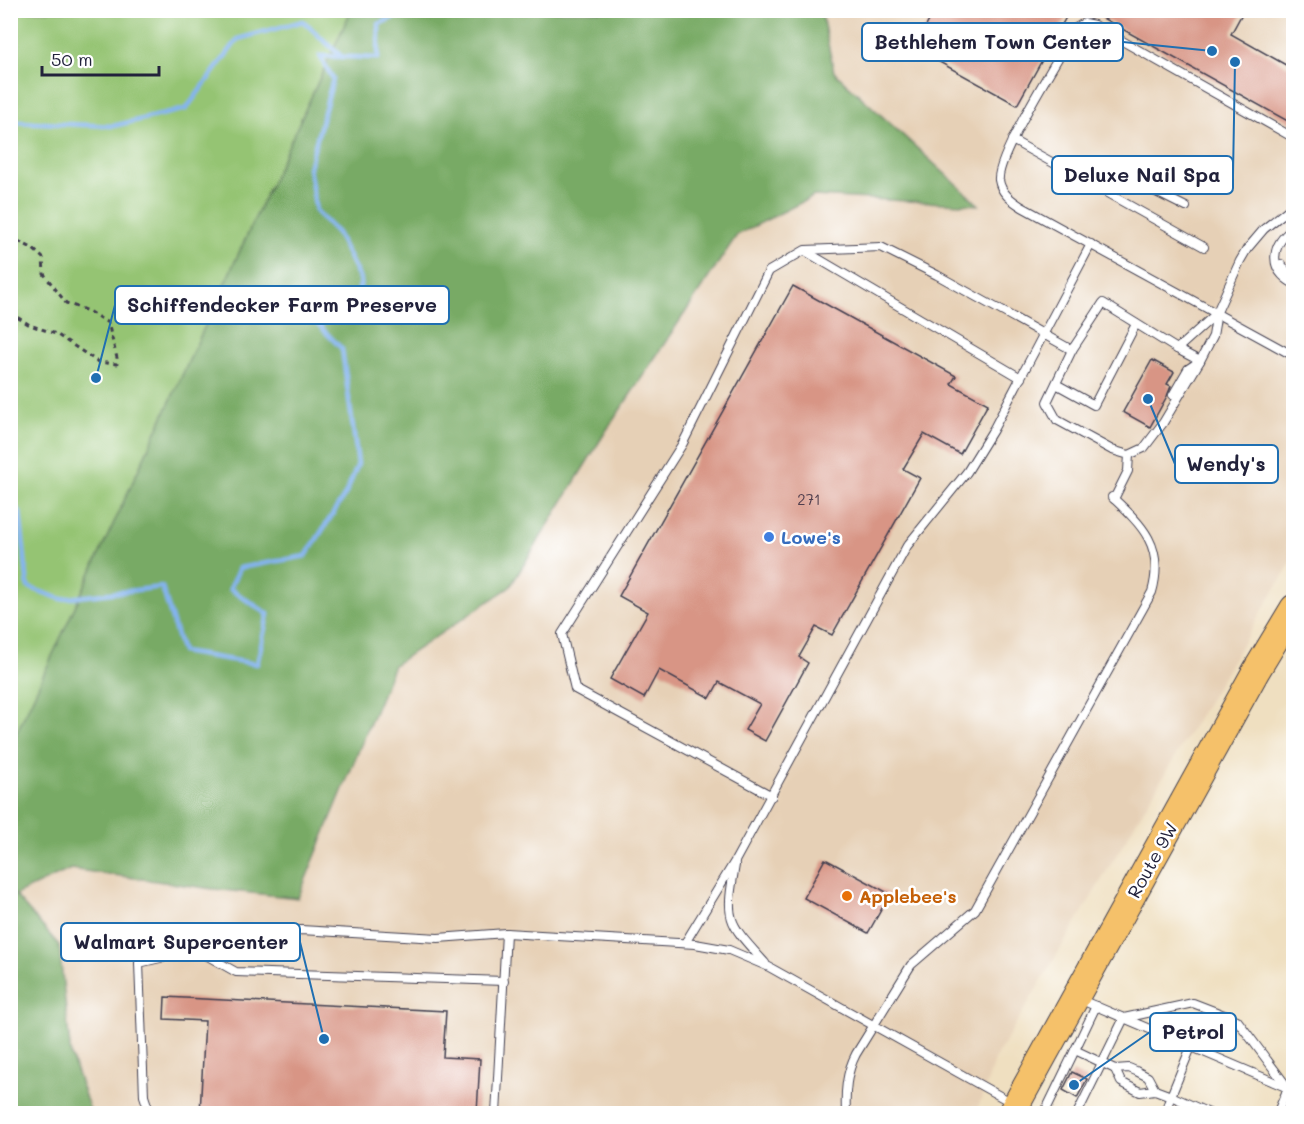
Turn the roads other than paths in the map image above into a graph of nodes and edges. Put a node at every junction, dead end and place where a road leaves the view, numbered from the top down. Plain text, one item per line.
1 (1293, 138) edge
2 (1012, 140) junction
3 (1146, 187) dead end
4 (1293, 205) edge
5 (1186, 207) dead end
6 (1293, 228) edge
7 (1293, 234) edge
8 (1091, 244) junction
9 (1204, 247) dead end
10 (805, 250) junction
11 (1293, 276) edge
12 (1293, 284) edge
13 (1217, 312) junction
14 (1136, 324) junction
15 (1045, 333) junction
16 (1177, 349) junction
17 (1072, 350) junction
18 (1293, 356) edge
19 (1200, 361) junction
20 (1021, 378) junction
21 (1056, 384) junction
22 (1128, 455) junction
23 (1293, 608) edge
24 (772, 796) junction
25 (735, 861) junction
26 (506, 933) junction
27 (685, 943) junction
28 (195, 949) junction
29 (770, 967) junction
30 (504, 981) junction
31 (1086, 1002) junction
32 (1124, 1018) junction
33 (874, 1026) junction
34 (1191, 1047) junction
35 (1075, 1050) junction
36 (1103, 1063) junction
37 (1115, 1069) junction
38 (1288, 1088) junction
39 (1155, 1089) junction
40 (1171, 1096) junction
41 (1021, 1111) edge
42 (150, 1113) edge
43 (496, 1113) edge
44 (846, 1113) edge
45 (1044, 1113) edge
46 (1077, 1113) edge
47 (1164, 1113) edge
48 (1211, 1113) edge
49 (1277, 1113) edge

1 - 2 lane
2 - 8 lane
2 - 9 lane
3 - 5 lane
4 - 13 lane
6 - 12 lane
7 - 11 lane
8 - 13 lane
8 - 15 lane
10 - 15 lane
10 - 20 lane
10 - 24 lane
13 - 16 lane
13 - 18 lane
13 - 19 lane
14 - 16 lane
14 - 17 lane
14 - 21 lane
15 - 17 lane
15 - 20 lane
16 - 19 lane
17 - 21 lane
19 - 22 lane
20 - 24 lane
21 - 22 lane
22 - 33 lane
23 - 31 main road, Route 9W
24 - 25 lane
25 - 27 lane
25 - 29 lane
26 - 27 lane
26 - 28 lane
26 - 30 lane
27 - 29 lane
28 - 30 lane
28 - 42 lane
29 - 33 lane
30 - 43 lane
31 - 32 lane
31 - 35 lane
31 - 41 main road, Route 9W
32 - 34 lane
32 - 36 lane
32 - 38 lane
33 - 41 lane
33 - 44 lane
34 - 38 lane
34 - 40 lane
35 - 36 lane
35 - 45 lane
36 - 37 lane
36 - 46 lane
37 - 39 lane
37 - 39 lane
38 - 49 lane
39 - 40 lane
40 - 47 lane
40 - 48 lane

